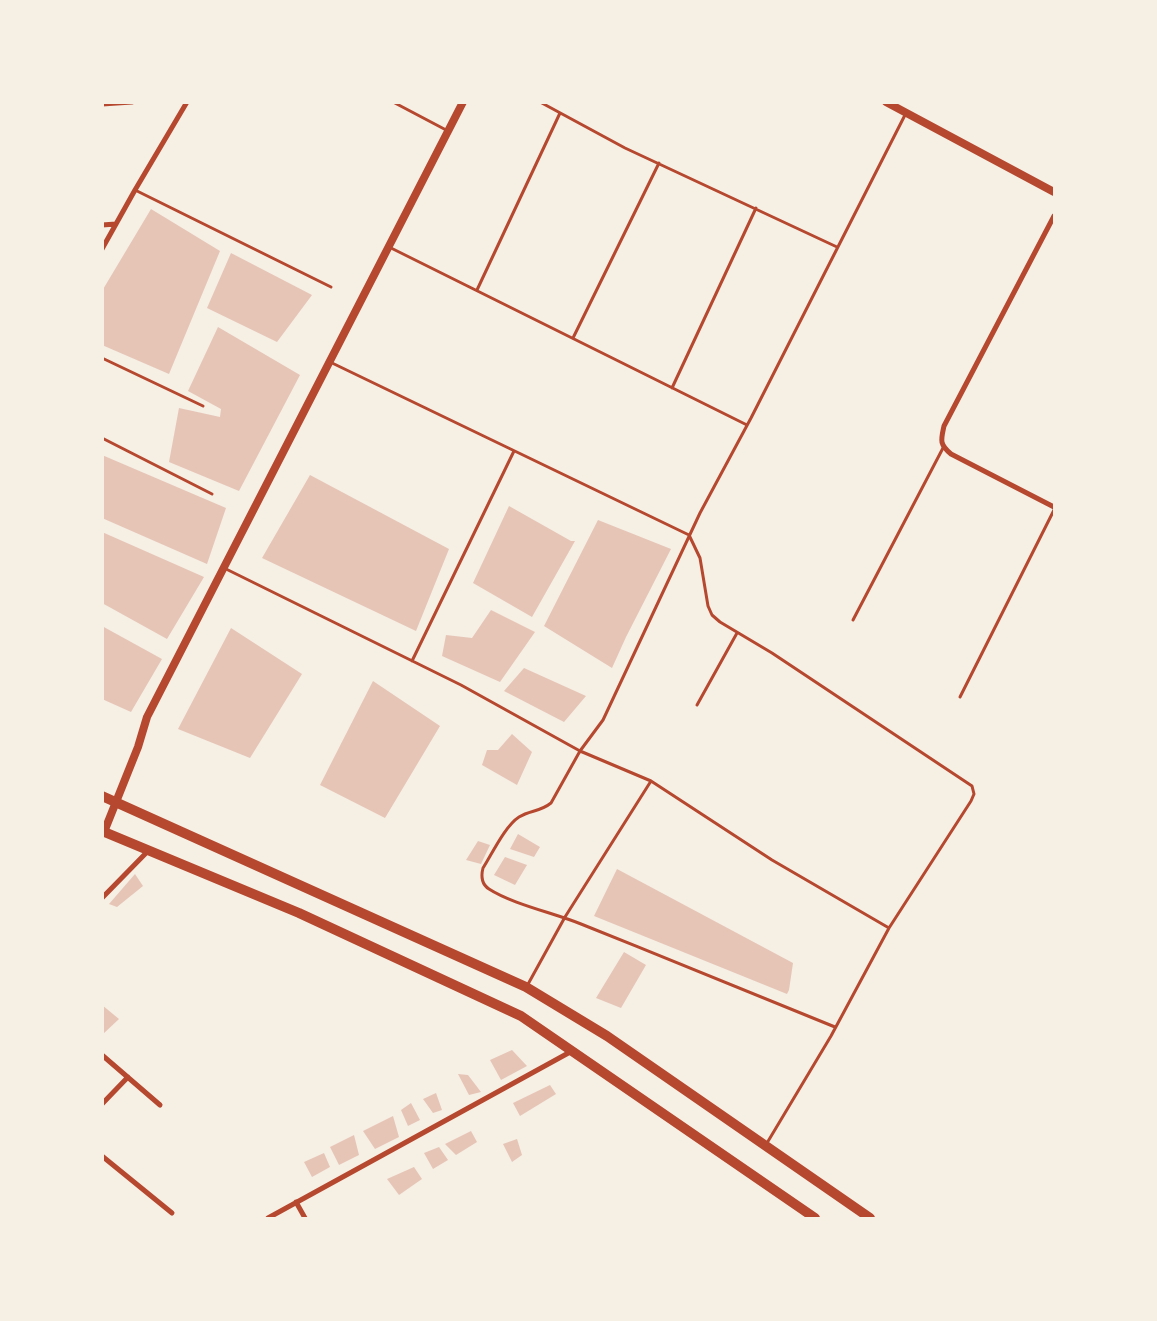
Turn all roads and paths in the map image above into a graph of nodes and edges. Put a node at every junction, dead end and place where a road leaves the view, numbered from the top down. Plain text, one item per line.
1 (132, 102) edge
2 (188, 102) edge
3 (393, 102) edge
4 (463, 102) edge
5 (540, 102) edge
6 (886, 102) edge
7 (102, 104) edge
8 (560, 113) junction
9 (907, 113) junction
10 (449, 131) junction
11 (659, 163) junction
12 (135, 190) junction
13 (1054, 192) edge
14 (756, 208) junction
15 (1054, 216) edge
16 (102, 224) edge
17 (116, 224) junction
18 (389, 247) junction
19 (837, 247) junction
20 (102, 249) edge
21 (331, 287) dead end
22 (477, 290) junction
23 (573, 338) junction
24 (102, 358) edge
25 (330, 362) junction
26 (672, 388) junction
27 (203, 406) dead end
28 (747, 425) junction
29 (102, 438) edge
30 (943, 448) junction
31 (514, 451) junction
32 (212, 494) dead end
33 (1054, 506) edge
34 (1054, 510) edge
35 (689, 535) junction
36 (224, 568) junction
37 (853, 620) dead end
38 (737, 632) junction
39 (412, 661) junction
40 (960, 697) dead end
41 (697, 705) dead end
42 (580, 751) junction
43 (651, 782) junction
44 (102, 796) edge
45 (116, 802) junction
46 (104, 832) edge
47 (148, 850) junction
48 (102, 898) edge
49 (565, 917) junction
50 (889, 928) junction
51 (526, 988) junction
52 (836, 1027) junction
53 (572, 1051) junction
54 (102, 1055) edge
55 (128, 1077) junction
56 (102, 1104) edge
57 (160, 1105) dead end
58 (765, 1146) junction
59 (102, 1156) edge
60 (296, 1202) junction
61 (172, 1213) dead end
62 (268, 1218) edge
63 (305, 1218) edge
64 (815, 1218) edge
65 (870, 1218) edge

1 - 7 street
2 - 12 street
3 - 10 lane
4 - 10 street
5 - 8 lane
6 - 9 street
8 - 11 lane
8 - 22 lane
9 - 13 street
9 - 19 lane
10 - 18 street
11 - 14 lane
11 - 23 lane
12 - 17 street
12 - 21 lane
14 - 19 lane
14 - 26 lane
15 - 30 street
16 - 17 street
17 - 20 street
18 - 22 lane
18 - 25 street
19 - 28 lane
22 - 23 lane
23 - 26 lane
24 - 27 lane
25 - 31 lane
25 - 36 street
26 - 28 lane
28 - 35 lane
29 - 32 lane
30 - 33 street
30 - 37 lane
31 - 35 lane
31 - 39 lane
34 - 40 lane
35 - 38 lane
35 - 42 lane
36 - 39 lane
36 - 45 street
38 - 41 lane
38 - 50 lane
39 - 42 lane
42 - 43 lane
42 - 49 lane
43 - 49 lane
43 - 50 lane
44 - 45 main road
45 - 46 street
45 - 51 main road
46 - 47 main road
47 - 48 street
47 - 53 main road
49 - 51 lane
49 - 52 lane
50 - 52 lane
51 - 58 main road
52 - 58 lane
53 - 60 street
53 - 64 main road
54 - 55 street
55 - 56 street
55 - 57 street
58 - 65 main road
59 - 61 street
60 - 62 street
60 - 63 street

